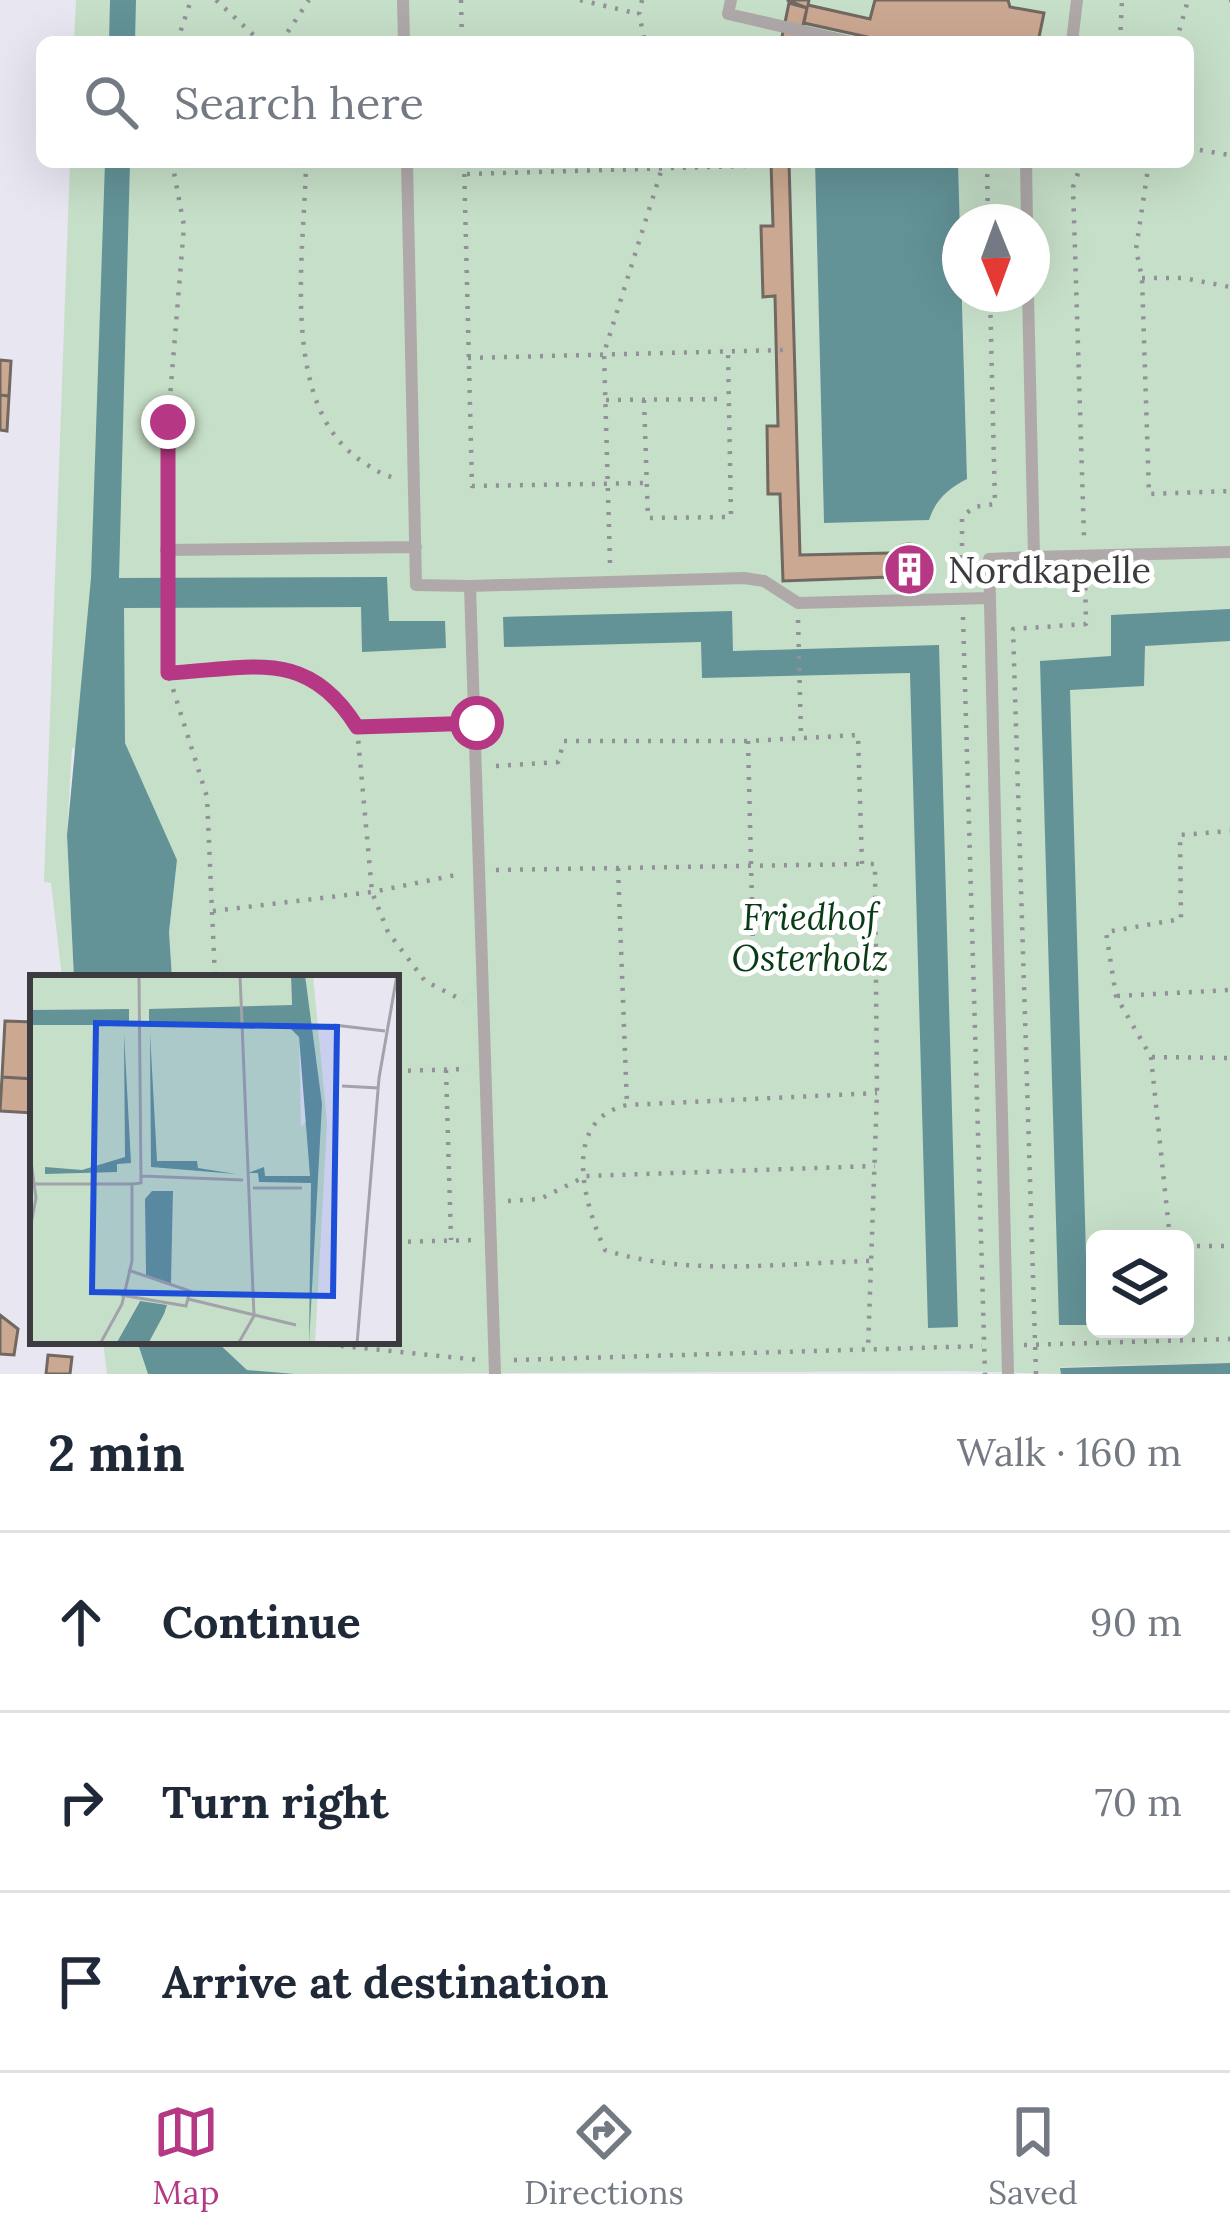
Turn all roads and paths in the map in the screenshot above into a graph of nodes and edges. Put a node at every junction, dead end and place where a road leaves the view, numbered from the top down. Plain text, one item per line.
1 (191, 0) edge
2 (216, 0) edge
3 (309, 0) edge
4 (403, 0) edge
5 (461, 0) edge
6 (580, 0) edge
7 (642, 0) edge
8 (731, 0) edge
9 (1077, 0) edge
10 (1123, 0) edge
11 (1188, 0) edge
12 (639, 14) junction
13 (179, 36) edge
14 (255, 36) edge
15 (284, 36) edge
16 (404, 36) edge
17 (462, 36) edge
18 (644, 36) edge
19 (825, 36) edge
20 (1073, 36) edge
21 (1120, 36) edge
22 (1178, 36) edge
23 (1194, 149) edge
24 (1230, 155) edge
25 (173, 168) edge
26 (306, 168) edge
27 (407, 168) edge
28 (464, 168) edge
29 (598, 168) edge
30 (663, 168) edge
31 (986, 168) edge
32 (1026, 168) edge
33 (1080, 168) edge
34 (1148, 168) edge
35 (465, 174) junction
36 (987, 204) edge
37 (1027, 204) edge
38 (1142, 278) junction
39 (1230, 287) edge
40 (1028, 312) edge
41 (783, 350) dead end
42 (728, 352) junction
43 (604, 353) junction
44 (468, 358) junction
45 (728, 399) junction
46 (605, 400) junction
47 (644, 400) junction
48 (414, 480) junction
49 (646, 483) junction
50 (607, 484) junction
51 (1230, 491) edge
52 (416, 547) junction
53 (166, 550) junction
54 (1230, 552) edge
55 (1084, 555) junction
56 (1034, 556) junction
57 (611, 581) junction
58 (470, 586) junction
59 (989, 598) junction
60 (799, 634) dead end
61 (168, 673) junction
62 (477, 723) junction
63 (357, 727) junction
64 (801, 737) junction
65 (748, 741) junction
66 (478, 767) junction
67 (1230, 831) edge
68 (862, 864) junction
69 (753, 866) junction
70 (618, 868) dead end
71 (709, 868) dead end
72 (752, 944) dead end
73 (215, 975) edge
74 (1230, 990) edge
75 (1116, 996) junction
76 (483, 1012) junction
77 (1151, 1057) junction
78 (1230, 1058) edge
79 (486, 1068) junction
80 (446, 1070) junction
81 (399, 1071) edge
82 (877, 1094) junction
83 (627, 1105) junction
84 (875, 1166) junction
85 (586, 1176) junction
86 (491, 1203) junction
87 (1169, 1230) edge
88 (493, 1239) junction
89 (452, 1240) junction
90 (399, 1242) edge
91 (1194, 1246) edge
92 (1230, 1246) edge
93 (869, 1261) junction
94 (1135, 1338) edge
95 (1230, 1339) edge
96 (1134, 1341) junction
97 (315, 1344) edge
98 (1035, 1345) junction
99 (1008, 1346) junction
100 (868, 1349) junction
101 (495, 1369) edge
102 (1008, 1374) edge
103 (1036, 1374) edge

1 - 13 path
2 - 14 path
3 - 15 path
4 - 16 lane
5 - 17 path
6 - 12 path
7 - 12 path
8 - 19 lane
9 - 20 lane
10 - 21 path
11 - 22 path
12 - 18 path
23 - 24 path
25 - 53 path
26 - 48 path
27 - 48 lane
28 - 35 path
29 - 35 path
30 - 43 path
31 - 36 path
32 - 37 lane
33 - 55 path
34 - 38 path
35 - 44 path
38 - 39 path
38 - 51 path
40 - 56 lane
41 - 42 path
42 - 43 path
42 - 45 path
43 - 44 path
43 - 46 path
44 - 50 path
45 - 47 path
45 - 49 path
46 - 47 path
46 - 50 path
47 - 49 path
48 - 52 lane
49 - 50 path
50 - 57 path
52 - 53 lane
52 - 58 lane
53 - 61 path
54 - 55 lane
55 - 56 lane
55 - 98 path
56 - 59 lane
57 - 58 lane
57 - 59 lane
58 - 62 lane
59 - 99 lane
60 - 64 path
61 - 63 path
61 - 73 path
62 - 63 path
62 - 66 lane
63 - 76 path
64 - 65 path
64 - 68 path
65 - 66 path
65 - 69 path
66 - 76 lane
67 - 75 path
68 - 69 path
68 - 82 path
69 - 71 path
69 - 72 path
70 - 83 path
74 - 75 path
75 - 77 path
76 - 79 lane
77 - 78 path
77 - 87 path
79 - 80 path
79 - 86 lane
80 - 81 path
80 - 89 path
82 - 83 path
82 - 84 path
83 - 85 path
84 - 85 path
84 - 93 path
85 - 86 path
85 - 93 path
86 - 88 lane
88 - 89 path
88 - 101 lane
89 - 90 path
91 - 92 path
93 - 100 path
94 - 96 path
95 - 96 path
96 - 98 path
97 - 101 path
98 - 99 path
98 - 103 path
99 - 100 path
99 - 102 lane
100 - 101 path

